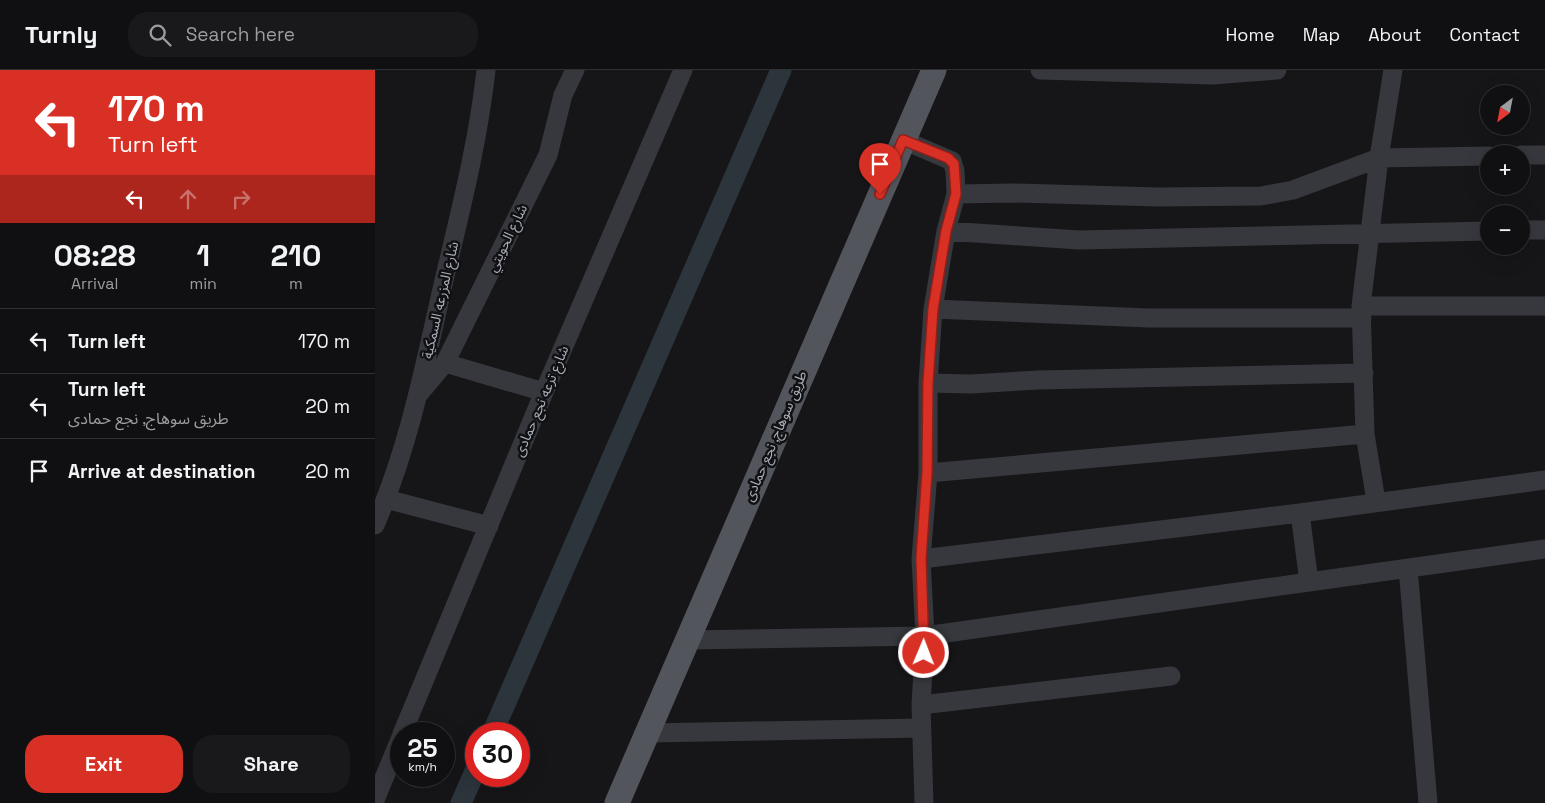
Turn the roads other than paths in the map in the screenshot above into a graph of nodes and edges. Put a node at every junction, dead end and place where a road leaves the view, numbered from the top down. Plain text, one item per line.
1 (486, 70) edge
2 (564, 70) edge
3 (575, 70) edge
4 (683, 70) edge
5 (934, 70) edge
6 (1040, 70) edge
7 (1277, 70) edge
8 (1393, 70) edge
9 (563, 95) junction
10 (903, 140) junction
11 (1530, 155) edge
12 (1545, 155) edge
13 (1480, 156) edge
14 (1379, 158) junction
15 (956, 194) junction
16 (1530, 230) edge
17 (1545, 230) edge
18 (946, 231) junction
19 (1480, 231) edge
20 (1370, 232) junction
21 (1545, 306) edge
22 (933, 309) junction
23 (1362, 312) junction
24 (445, 363) junction
25 (1364, 373) junction
26 (928, 383) junction
27 (545, 392) junction
28 (418, 395) junction
29 (1365, 434) junction
30 (927, 473) junction
31 (1545, 480) edge
32 (386, 499) junction
33 (1376, 501) junction
34 (1300, 513) junction
35 (375, 524) edge
36 (489, 526) junction
37 (1545, 549) edge
38 (921, 559) junction
39 (1407, 568) junction
40 (1309, 582) junction
41 (925, 636) junction
42 (688, 640) junction
43 (1171, 676) dead end
44 (921, 705) junction
45 (407, 722) edge
46 (921, 728) junction
47 (648, 733) junction
48 (390, 764) edge
49 (375, 800) edge
50 (617, 803) edge
51 (924, 803) edge
52 (1428, 803) edge

1 - 28 street, شارع المزرعه السمكية
2 - 9 street
3 - 9 street, شارع الحويتي
4 - 27 street, شارع ترعه نجع حمادى
5 - 10 main road, طريق سوهاج, نجع حمادى
6 - 7 street
8 - 14 street
9 - 24 street, شارع الحويتي
10 - 15 street
10 - 42 main road, طريق سوهاج, نجع حمادى
11 - 12 street
13 - 14 street
14 - 15 street
14 - 20 street
15 - 18 street
16 - 17 street
18 - 20 street
18 - 22 street
19 - 20 street
20 - 23 street
21 - 23 street
22 - 23 street
22 - 26 street
23 - 25 street
24 - 27 street
24 - 28 street, شارع الحويتي
25 - 26 street
25 - 29 street
26 - 30 street
27 - 36 street, شارع ترعه نجع حمادى
28 - 32 street, شارع المزرعه السمكية
29 - 30 street
29 - 33 street
30 - 38 street
31 - 33 street
32 - 35 street, شارع المزرعه السمكية
32 - 36 street
33 - 34 street
34 - 38 street
34 - 40 street
36 - 45 street, شارع ترعه نجع حمادى
37 - 39 street
38 - 41 street
39 - 40 street
39 - 52 street
40 - 41 street
41 - 42 street
41 - 44 street
42 - 47 main road, طريق سوهاج, نجع حمادى
43 - 44 street
44 - 46 street
46 - 47 street
46 - 51 street
47 - 50 main road, طريق سوهاج, نجع حمادى
48 - 49 street, شارع ترعه نجع حمادى

